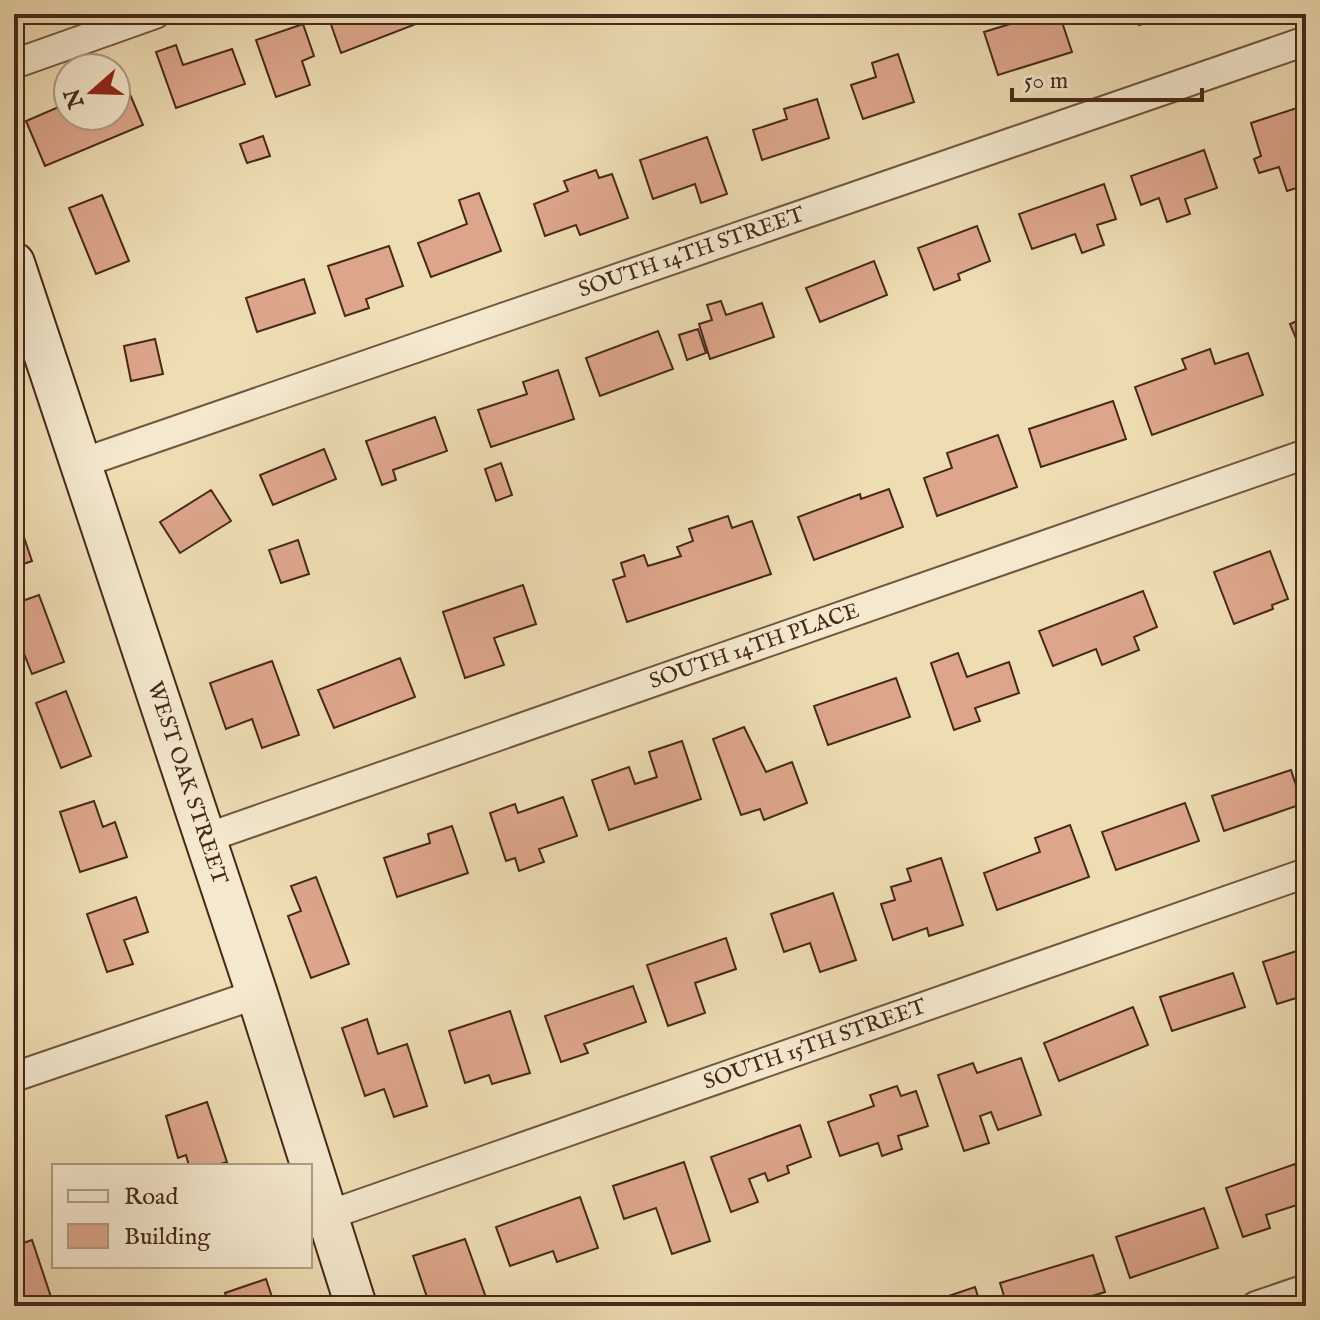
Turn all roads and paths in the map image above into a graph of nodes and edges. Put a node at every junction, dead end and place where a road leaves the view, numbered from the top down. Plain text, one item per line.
1 (155, 14) edge
2 (1306, 41) edge
3 (14, 64) edge
4 (14, 263) edge
5 (1306, 454) edge
6 (79, 464) junction
7 (203, 839) junction
8 (1306, 873) edge
9 (257, 994) junction
10 (14, 1077) edge
11 (310, 1164) edge
12 (312, 1171) edge
13 (326, 1216) junction
14 (1306, 1289) edge
15 (356, 1306) edge
16 (1256, 1306) edge

1 - 3 street
2 - 6 street, SOUTH 14TH STREET
4 - 6 street, WEST OAK STREET
5 - 7 street, SOUTH 14TH PLACE
6 - 7 street, WEST OAK STREET
7 - 9 street, WEST OAK STREET
8 - 13 street, SOUTH 15TH STREET
9 - 10 street
9 - 11 street, WEST OAK STREET
12 - 13 street, WEST OAK STREET
13 - 15 street, WEST OAK STREET
14 - 16 street

